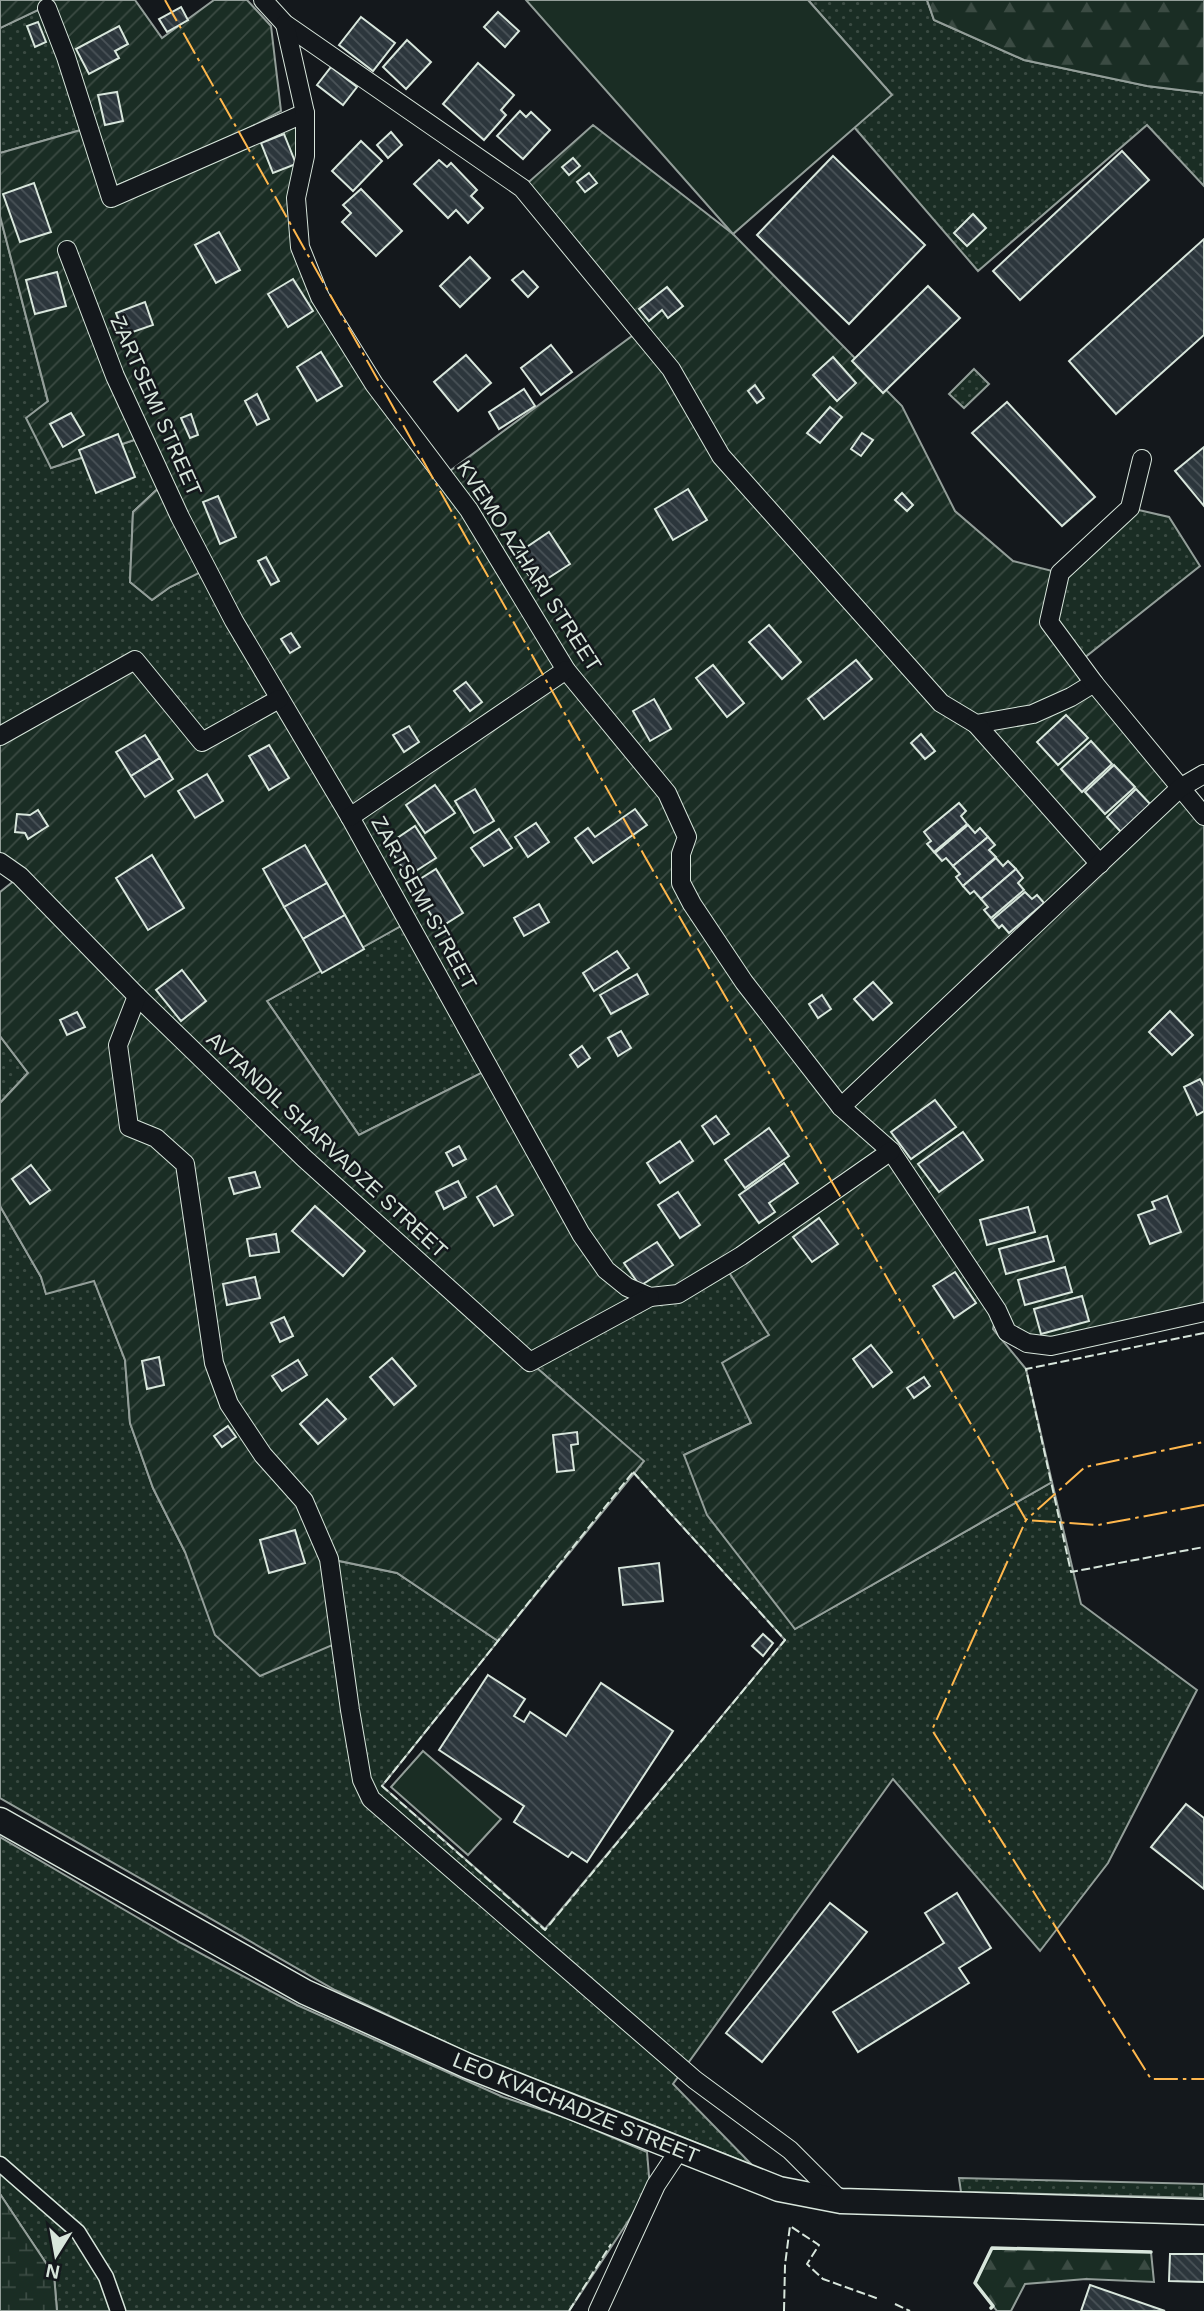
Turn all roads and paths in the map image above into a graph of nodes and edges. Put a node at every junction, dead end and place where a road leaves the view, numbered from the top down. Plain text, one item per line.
1 (263, 0) edge
2 (47, 8) dead end
3 (285, 24) junction
4 (305, 113) junction
5 (66, 250) dead end
6 (1142, 459) dead end
7 (566, 670) junction
8 (1094, 684) junction
9 (279, 699) junction
10 (976, 724) junction
11 (0, 736) edge
12 (1204, 774) edge
13 (1180, 788) junction
14 (1204, 816) edge
15 (350, 817) junction
16 (0, 862) edge
17 (1100, 864) junction
18 (137, 996) junction
19 (841, 1107) junction
20 (891, 1151) junction
21 (650, 1297) junction
22 (1204, 1312) edge
23 (0, 1820) edge
24 (680, 2149) junction
25 (0, 2164) edge
26 (841, 2201) junction
27 (1204, 2211) edge
28 (118, 2311) edge
29 (598, 2311) edge

1 - 3 street
2 - 4 street
3 - 4 street, KVEMO AZHARI STREET
3 - 10 street
4 - 7 street, KVEMO AZHARI STREET
5 - 9 street, ZARTSEMI STREET
6 - 8 street
7 - 15 street
7 - 19 street, KVEMO AZHARI STREET
8 - 10 street
8 - 13 street
9 - 11 street
9 - 15 street, ZARTSEMI STREET
10 - 17 street
12 - 13 street
13 - 14 street
13 - 17 street
15 - 21 street, ZARTSEMI STREET
16 - 18 street, AVTANDIL SHARVADZE STREET
17 - 19 street
18 - 21 street, AVTANDIL SHARVADZE STREET
18 - 26 street
19 - 20 street, KVEMO AZHARI STREET
20 - 21 street
20 - 22 street, KVEMO AZHARI STREET
23 - 24 main road, LEO KVACHADZE STREET
24 - 26 main road, LEO KVACHADZE STREET
24 - 29 street
25 - 28 street
26 - 27 main road, LEO KVACHADZE STREET

